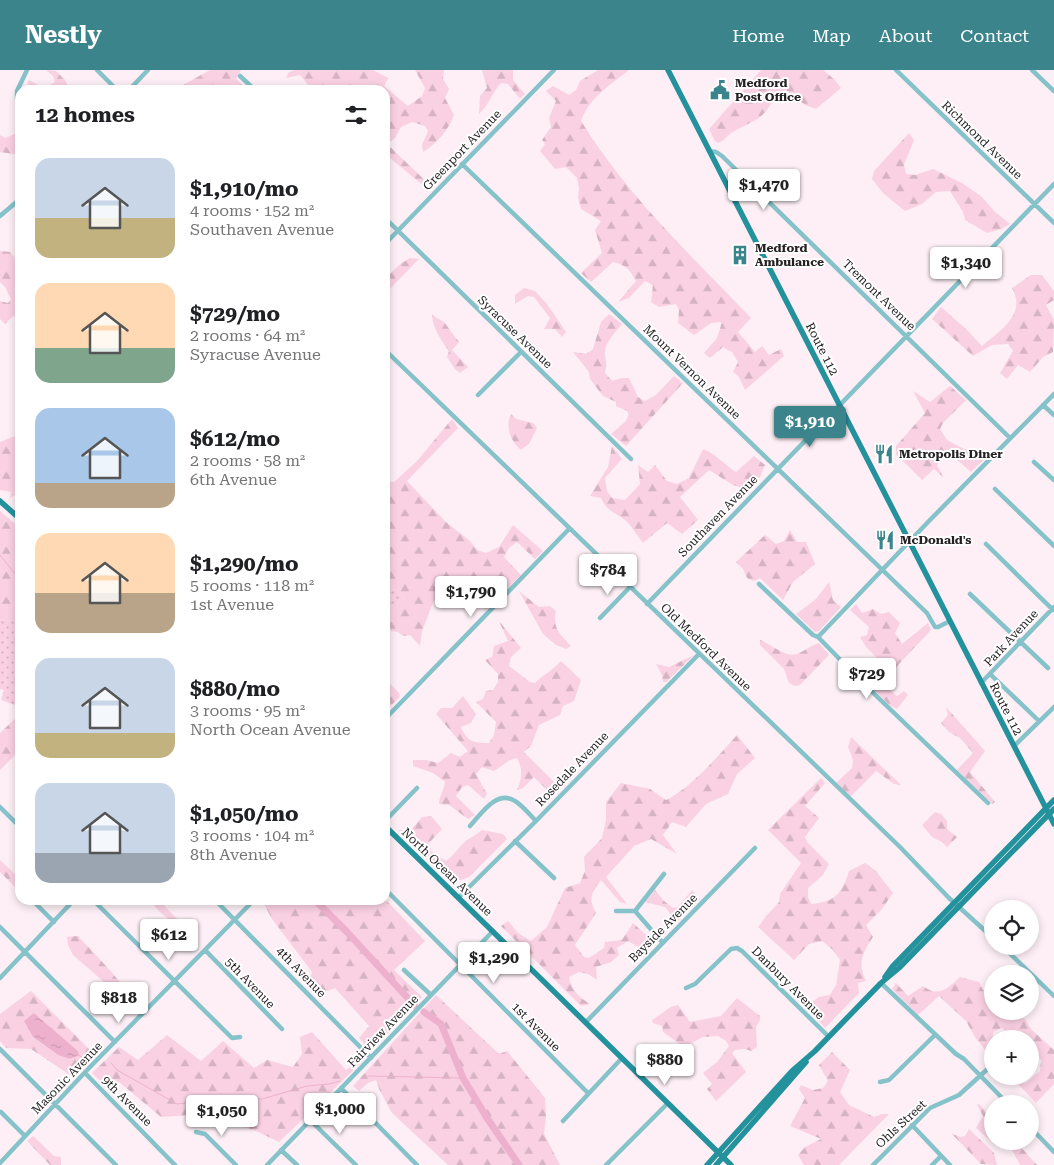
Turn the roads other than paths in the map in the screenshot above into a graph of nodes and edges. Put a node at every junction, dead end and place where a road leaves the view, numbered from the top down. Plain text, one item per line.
1 (27, 70) edge
2 (97, 70) edge
3 (148, 70) edge
4 (554, 70) edge
5 (668, 70) edge
6 (896, 70) edge
7 (1032, 70) edge
8 (240, 76) dead end
9 (20, 85) edge
10 (112, 85) edge
11 (134, 85) edge
12 (250, 85) edge
13 (1054, 91) edge
14 (709, 151) junction
15 (462, 164) junction
16 (1054, 184) edge
17 (15, 203) edge
18 (1034, 204) junction
19 (0, 216) edge
20 (390, 223) edge
21 (1054, 223) edge
22 (398, 231) junction
23 (390, 239) edge
24 (907, 336) junction
25 (521, 352) junction
26 (390, 355) edge
27 (1054, 394) edge
28 (478, 395) dead end
29 (839, 404) junction
30 (1043, 405) junction
31 (1054, 415) edge
32 (1010, 438) junction
33 (631, 459) dead end
34 (1034, 462) dead end
35 (777, 468) junction
36 (1054, 480) edge
37 (995, 489) dead end
38 (0, 501) edge
39 (15, 514) edge
40 (569, 528) junction
41 (909, 541) junction
42 (986, 544) dead end
43 (1054, 546) edge
44 (882, 570) junction
45 (759, 584) dead end
46 (630, 587) junction
47 (970, 594) dead end
48 (647, 604) junction
49 (1053, 609) edge
50 (600, 618) dead end
51 (950, 621) junction
52 (818, 637) junction
53 (1021, 642) junction
54 (699, 654) junction
55 (1048, 668) dead end
56 (990, 674) junction
57 (981, 683) junction
58 (1054, 707) edge
59 (390, 714) edge
60 (1040, 721) junction
61 (1014, 746) junction
62 (417, 788) dead end
63 (1054, 800) edge
64 (988, 803) dead end
65 (0, 807) edge
66 (1046, 808) junction
67 (1054, 809) edge
68 (1049, 814) junction
69 (390, 816) edge
70 (536, 821) junction
71 (15, 822) edge
72 (1054, 824) edge
73 (470, 826) dead end
74 (390, 831) edge
75 (515, 841) junction
76 (755, 848) dead end
77 (664, 874) dead end
78 (554, 878) dead end
79 (390, 895) edge
80 (458, 898) junction
81 (954, 903) junction
82 (37, 905) edge
83 (69, 905) edge
84 (99, 905) edge
85 (220, 905) edge
86 (249, 905) edge
87 (959, 908) junction
88 (616, 911) dead end
89 (635, 911) junction
90 (235, 920) junction
91 (54, 922) junction
92 (0, 927) edge
93 (984, 930) edge
94 (493, 931) junction
95 (662, 942) junction
96 (205, 950) junction
97 (25, 952) junction
98 (1011, 955) edge
99 (460, 965) junction
100 (404, 970) dead end
101 (0, 978) edge
102 (175, 981) junction
103 (881, 983) junction
104 (686, 988) dead end
105 (431, 995) junction
106 (1054, 996) edge
107 (586, 1022) junction
108 (282, 1030) dead end
109 (935, 1035) junction
110 (240, 1037) dead end
111 (829, 1037) junction
112 (115, 1042) junction
113 (0, 1049) edge
114 (815, 1051) junction
115 (371, 1058) junction
116 (622, 1058) junction
117 (85, 1073) junction
118 (982, 1076) junction
119 (880, 1082) dead end
120 (341, 1088) junction
121 (588, 1093) junction
122 (1000, 1095) edge
123 (668, 1103) junction
124 (56, 1104) junction
125 (2, 1112) dead end
126 (310, 1120) junction
127 (563, 1121) dead end
128 (912, 1125) junction
129 (196, 1132) dead end
130 (25, 1136) junction
131 (1039, 1136) edge
132 (281, 1150) junction
133 (718, 1152) junction
134 (1054, 1152) edge
135 (941, 1156) junction
136 (723, 1157) junction
137 (0, 1163) edge
138 (116, 1165) edge
139 (175, 1165) edge
140 (236, 1165) edge
141 (267, 1165) edge
142 (296, 1165) edge
143 (356, 1165) edge
144 (417, 1165) edge
145 (606, 1165) edge
146 (707, 1165) edge
147 (716, 1165) edge
148 (731, 1165) edge
149 (873, 1165) edge
150 (932, 1165) edge
151 (950, 1165) edge

1 - 9 street
2 - 10 street
3 - 11 street
4 - 15 street, Greenport Avenue
5 - 14 main road, Route 112
6 - 18 street, Richmond Avenue
7 - 13 street
8 - 12 street
14 - 24 street, Tremont Avenue
14 - 29 main road, Route 112
15 - 22 street, Greenport Avenue
15 - 35 street, Mount Vernon Avenue
16 - 18 street, Southaven Avenue
17 - 19 street
18 - 21 street, Richmond Avenue
18 - 24 street, Southaven Avenue
20 - 22 street, Syracuse Avenue
22 - 23 street, Greenport Avenue
22 - 25 street, Syracuse Avenue
24 - 29 street, Southaven Avenue
24 - 32 street, Tremont Avenue
25 - 28 street
25 - 33 street, Syracuse Avenue
26 - 40 street, Old Medford Avenue
27 - 30 street
29 - 35 street, Southaven Avenue
29 - 41 main road, Route 112
30 - 31 street
30 - 32 street
32 - 41 street
34 - 36 street
35 - 44 street, Mount Vernon Avenue
35 - 48 street, Southaven Avenue
37 - 43 street
38 - 39 main road
40 - 46 street, Old Medford Avenue
40 - 59 street
41 - 44 street
41 - 51 main road, Route 112
42 - 49 street
44 - 51 street, Mount Vernon Avenue
44 - 52 street
45 - 52 street
46 - 48 street, Old Medford Avenue
46 - 50 street
47 - 53 street
48 - 54 street, Old Medford Avenue
49 - 53 street, Park Avenue
51 - 57 main road, Route 112
52 - 64 street
53 - 55 street
53 - 56 street, Park Avenue
54 - 70 street, Rosedale Avenue
54 - 81 street, Old Medford Avenue
56 - 57 street, Park Avenue
56 - 60 street
57 - 61 main road, Route 112
58 - 60 street
60 - 61 street
61 - 66 main road, Route 112
62 - 69 street
63 - 66 main road
65 - 71 street
66 - 68 main road, Route 112
66 - 81 main road
67 - 68 main road
68 - 72 main road, Route 112
68 - 87 main road
70 - 73 street
70 - 75 street, Rosedale Avenue
74 - 80 main road, North Ocean Avenue
75 - 78 street
75 - 80 street, Rosedale Avenue
76 - 95 street, Bayside Avenue
77 - 89 street
79 - 99 street, 1st Avenue
80 - 94 main road, North Ocean Avenue
81 - 87 street, Old Medford Avenue
81 - 103 main road
82 - 91 street
83 - 91 street
84 - 102 street
85 - 90 street, 4th Avenue
86 - 90 street, Masonic Avenue
87 - 93 street, Old Medford Avenue
87 - 103 main road
88 - 89 street
89 - 95 street
90 - 96 street, Masonic Avenue
90 - 115 street, 4th Avenue
91 - 97 street
92 - 97 street
94 - 99 street, Fairview Avenue
94 - 107 main road, North Ocean Avenue
95 - 107 street, Bayside Avenue
96 - 102 street, Masonic Avenue
96 - 108 street, 5th Avenue
97 - 101 street
97 - 112 street
98 - 106 street
99 - 105 street, Fairview Avenue
99 - 121 street, 1st Avenue
100 - 105 street
102 - 110 street
102 - 112 street, Masonic Avenue
103 - 109 street
103 - 111 main road
104 - 111 street, Danbury Avenue
105 - 115 street, Fairview Avenue
107 - 116 main road, North Ocean Avenue
109 - 118 street
109 - 119 street
111 - 114 main road
112 - 117 street, Masonic Avenue
113 - 124 street
114 - 133 main road
114 - 136 main road
115 - 120 street, Fairview Avenue
116 - 121 street
116 - 123 main road, North Ocean Avenue
117 - 124 street, Masonic Avenue
117 - 139 street, 9th Avenue
118 - 122 street
118 - 128 street, Ohls Street
120 - 126 street, Fairview Avenue
120 - 144 street
121 - 127 street
123 - 133 main road, North Ocean Avenue
123 - 145 street
124 - 130 street, Masonic Avenue
124 - 138 street
125 - 130 street
126 - 132 street, Fairview Avenue
126 - 143 street
128 - 135 street
128 - 149 street, Ohls Street
129 - 140 street
130 - 137 street, Masonic Avenue
131 - 134 street
132 - 141 street, Fairview Avenue
132 - 142 street
133 - 136 main road, North Ocean Avenue
133 - 146 main road
135 - 150 street
135 - 151 street
136 - 147 main road
136 - 148 main road, North Ocean Avenue

